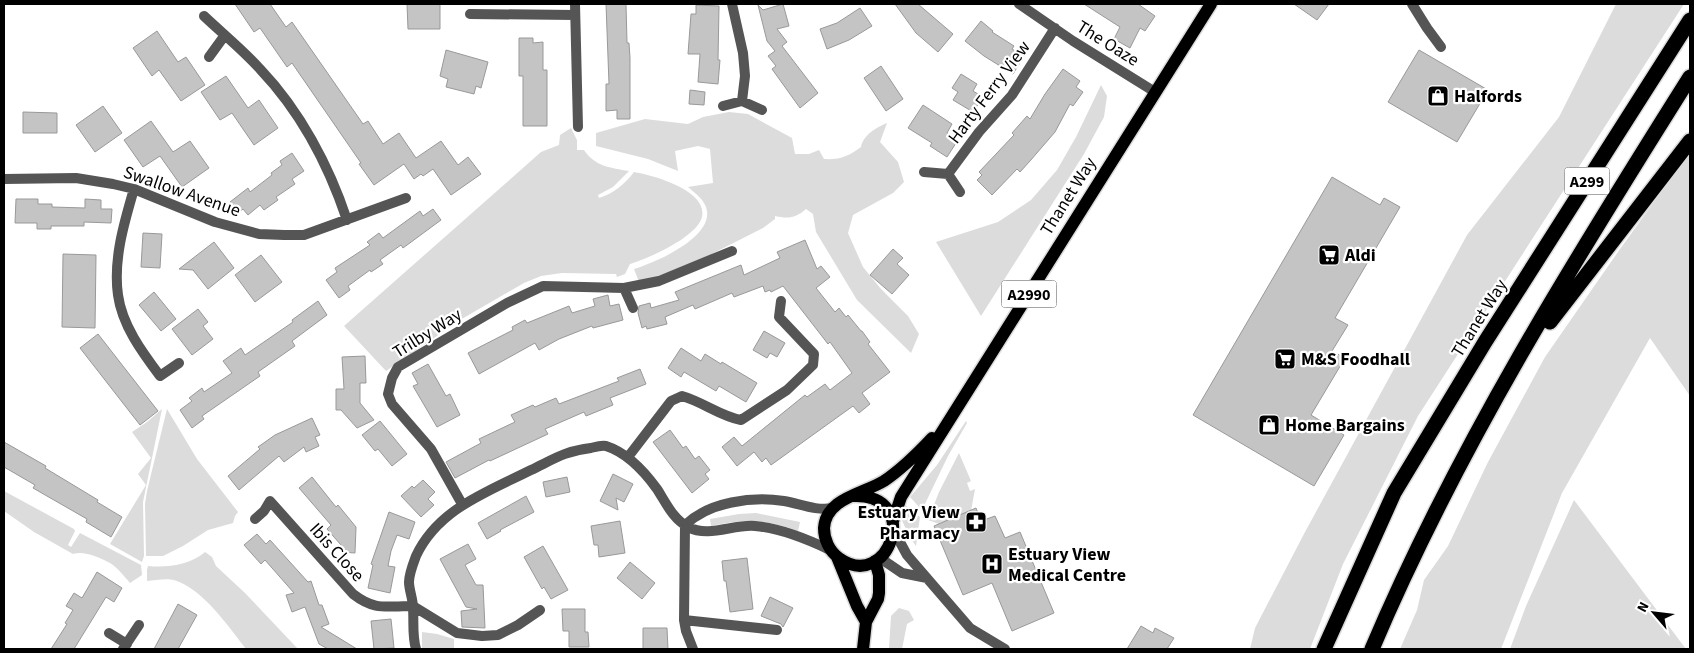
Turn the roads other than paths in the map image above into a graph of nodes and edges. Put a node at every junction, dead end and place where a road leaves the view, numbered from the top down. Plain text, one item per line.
1 (575, 4) edge
2 (732, 4) edge
3 (1019, 4) edge
4 (1211, 4) edge
5 (1412, 4) edge
6 (492, 9) edge
7 (470, 14) dead end
8 (575, 15) junction
9 (204, 16) dead end
10 (1690, 20) edge
11 (1054, 28) junction
12 (225, 35) junction
13 (1441, 47) dead end
14 (210, 56) dead end
15 (1690, 77) edge
16 (1155, 92) junction
17 (742, 101) junction
18 (723, 106) dead end
19 (762, 110) dead end
20 (578, 127) dead end
21 (1690, 141) edge
22 (924, 172) dead end
23 (948, 174) junction
24 (4, 179) edge
25 (134, 189) junction
26 (960, 192) dead end
27 (406, 198) dead end
28 (347, 220) junction
29 (732, 251) dead end
30 (624, 288) junction
31 (781, 301) dead end
32 (633, 308) dead end
33 (179, 363) dead end
34 (1513, 368) junction
35 (958, 408) junction
36 (628, 457) junction
37 (852, 496) junction
38 (462, 504) junction
39 (833, 508) junction
40 (255, 519) dead end
41 (685, 525) junction
42 (893, 526) junction
43 (834, 553) junction
44 (878, 559) junction
45 (927, 578) junction
46 (413, 606) junction
47 (540, 610) dead end
48 (684, 620) junction
49 (866, 622) junction
50 (139, 625) dead end
51 (777, 630) dead end
52 (109, 632) dead end
53 (125, 647) edge
54 (416, 649) edge
55 (693, 649) edge
56 (863, 649) edge
57 (1005, 649) edge
58 (1324, 649) edge
59 (1372, 649) edge

1 - 8 street
2 - 17 street
3 - 11 street, The Oaze
4 - 16 main road, Thanet Way / A2990
5 - 13 street
6 - 7 street
6 - 8 street
8 - 20 street
9 - 12 street
10 - 58 highway, Thanet Way / A299
11 - 16 street, The Oaze
11 - 23 street, Harty Ferry View
12 - 14 street
12 - 28 street
15 - 34 highway, A299
16 - 35 main road, Thanet Way / A2990
17 - 18 street
17 - 19 street
21 - 34 highway
22 - 23 street
23 - 26 street
24 - 25 street, Swallow Avenue
25 - 28 street, Swallow Avenue
25 - 33 street
27 - 28 street, Swallow Avenue
29 - 30 street, Trilby Way
30 - 32 street
30 - 38 street, Trilby Way
31 - 36 street
34 - 59 highway, A299
35 - 37 main road, Thanet Way / A2990
35 - 42 main road, Thanet Way / A2990
36 - 38 street
36 - 41 street
37 - 39 main road, Thanet Way
37 - 42 main road
38 - 46 street
39 - 41 street
39 - 43 main road
40 - 46 street, Ibis Close
41 - 43 street
41 - 48 street
42 - 44 main road, Thanet Way
42 - 45 street
43 - 44 main road
43 - 49 main road
44 - 45 street
44 - 49 main road
45 - 57 street
46 - 47 street
46 - 54 street
48 - 51 street
48 - 55 street
49 - 56 main road
50 - 53 street
52 - 53 street

